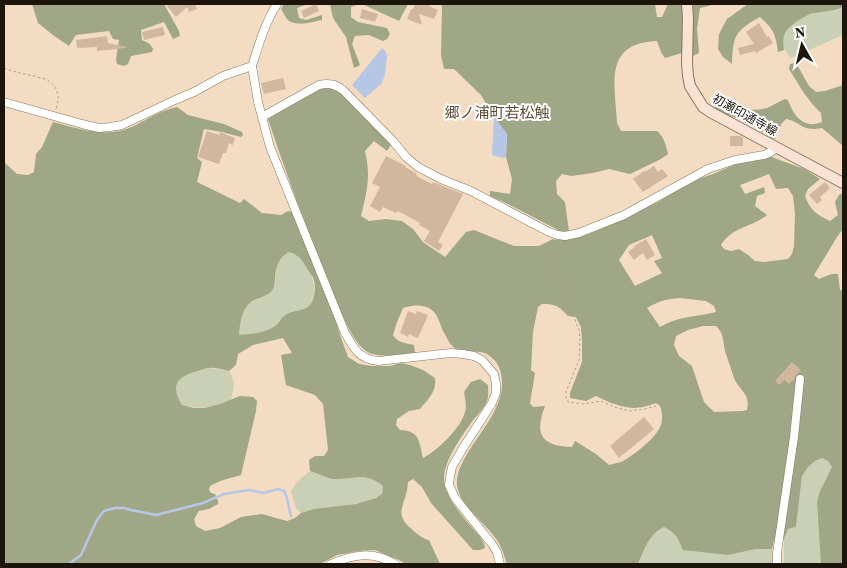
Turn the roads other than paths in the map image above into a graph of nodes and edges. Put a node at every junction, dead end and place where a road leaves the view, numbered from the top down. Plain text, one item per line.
1 (277, 4) edge
2 (687, 4) edge
3 (252, 66) junction
4 (4, 102) edge
5 (262, 117) junction
6 (777, 147) junction
7 (843, 183) edge
8 (800, 379) dead end
9 (331, 564) edge
10 (395, 564) edge
11 (500, 564) edge
12 (777, 564) edge

1 - 3 street
2 - 6 main road, 初瀬印通寺線
3 - 4 street
3 - 5 street
5 - 6 street
5 - 11 street
6 - 7 main road, 初瀬印通寺線
8 - 12 street
9 - 10 street

